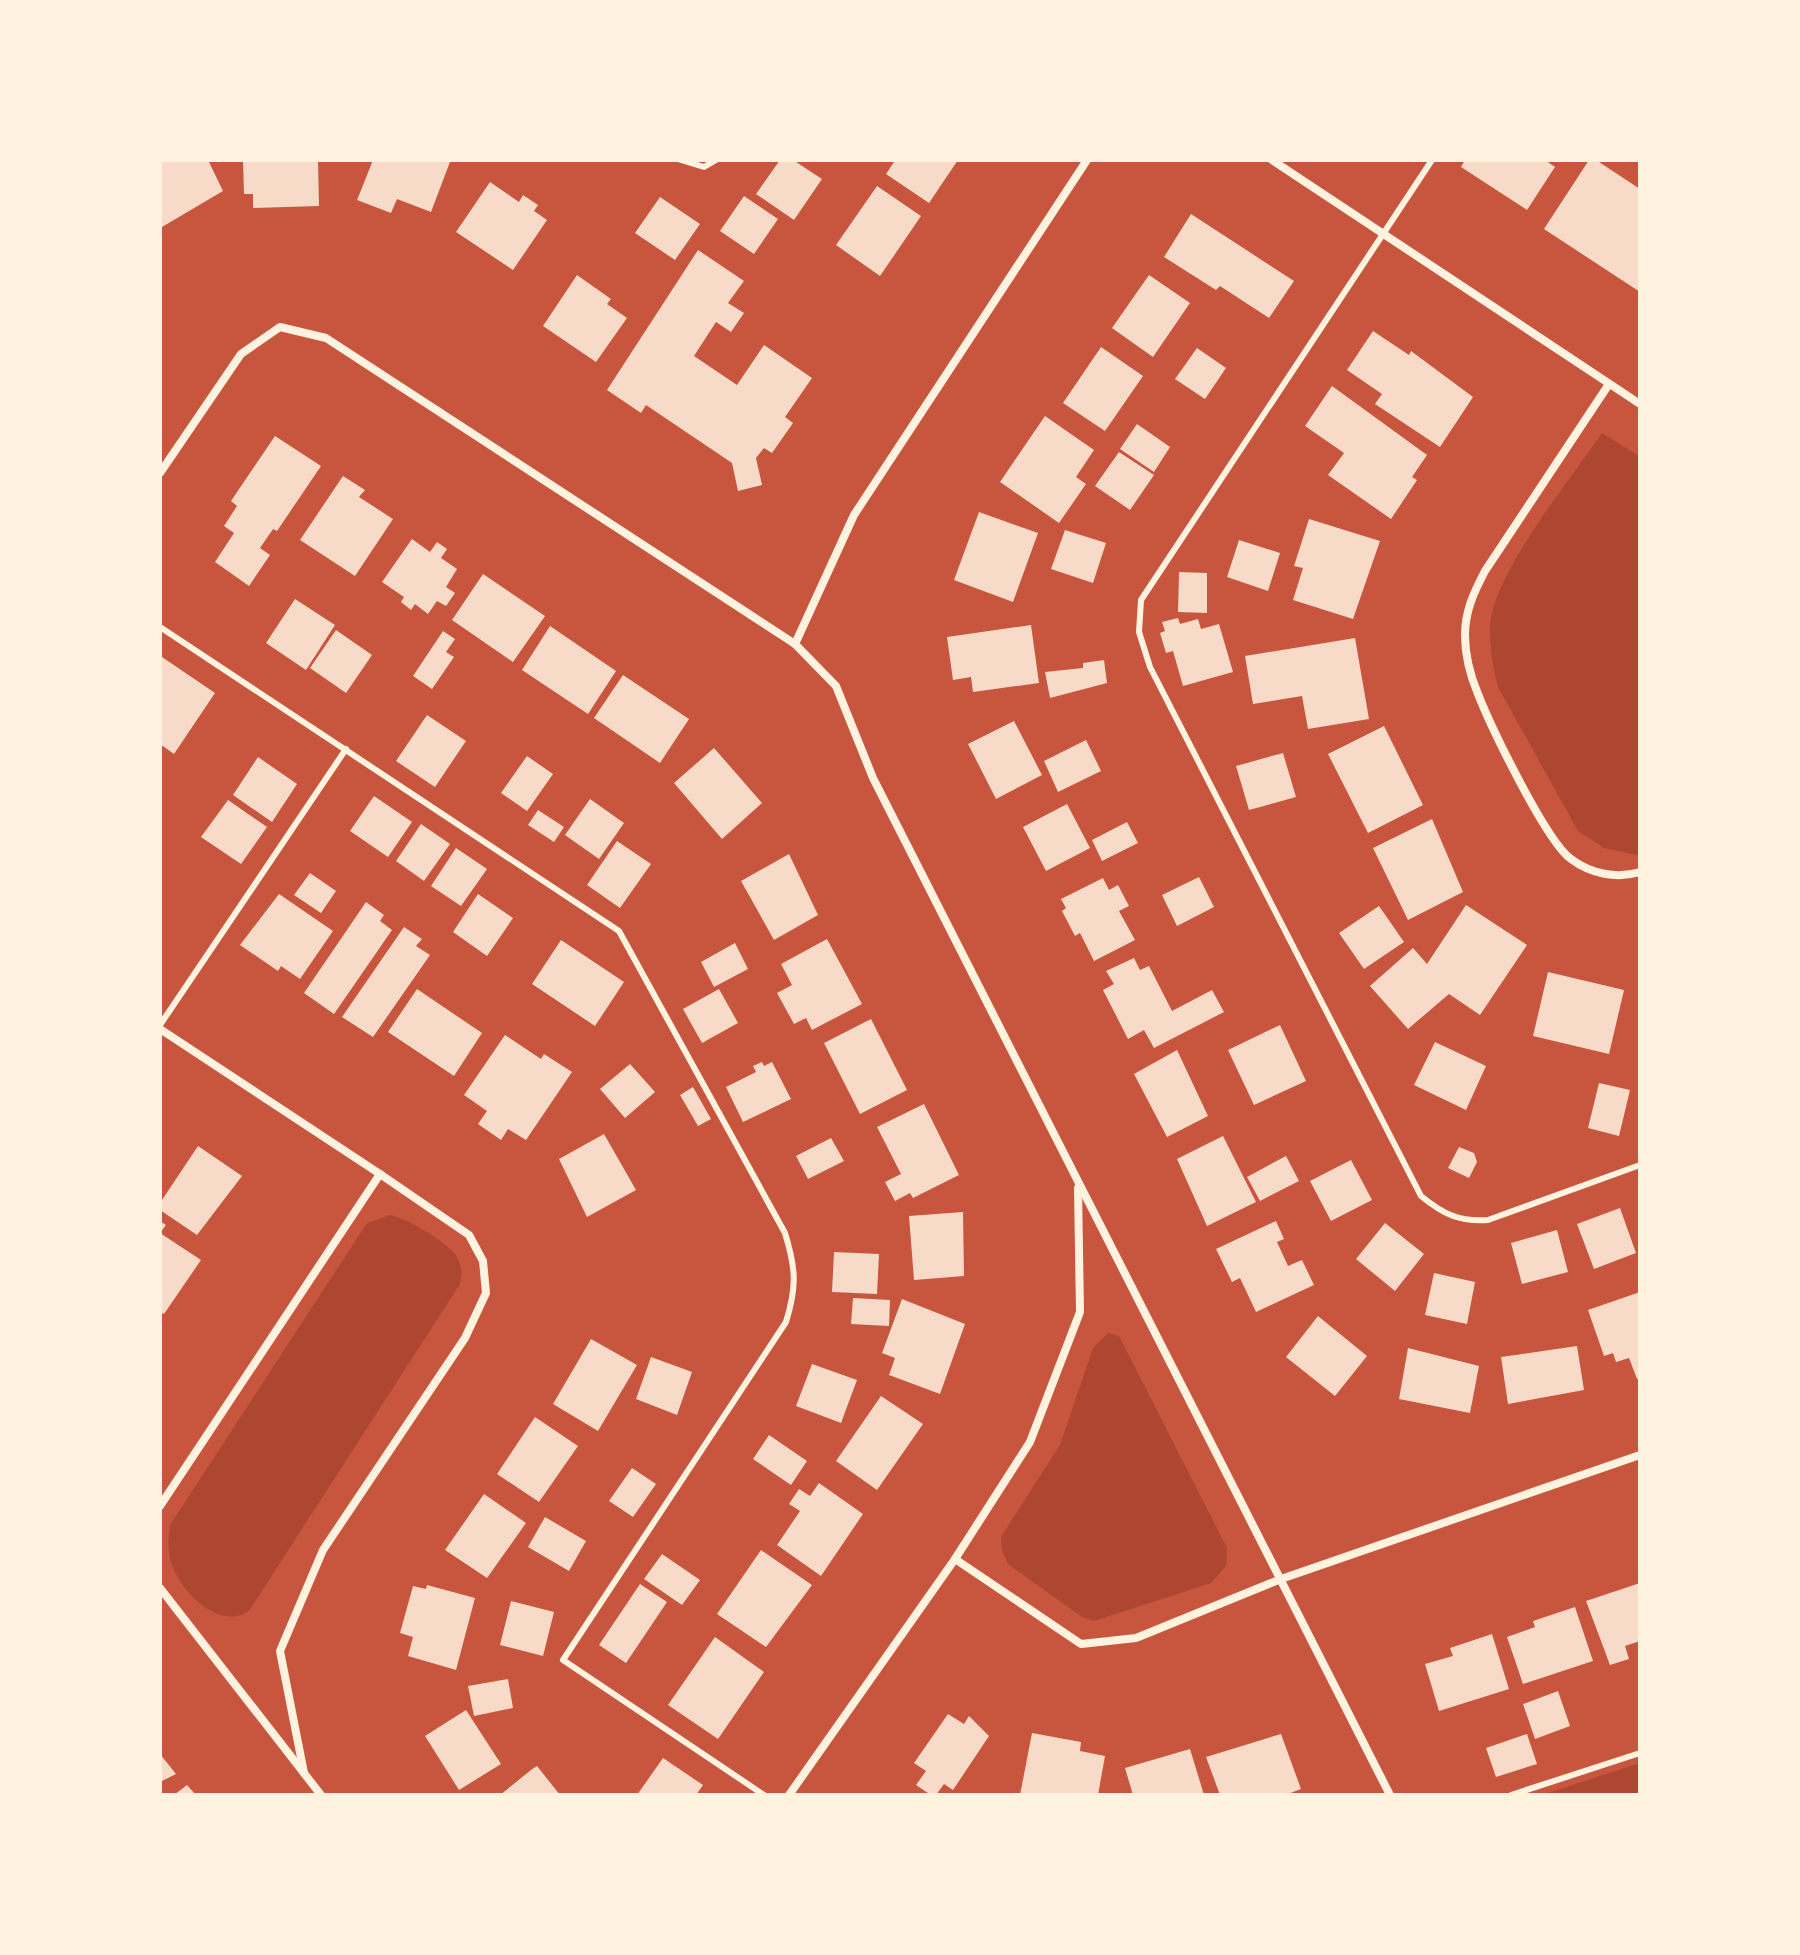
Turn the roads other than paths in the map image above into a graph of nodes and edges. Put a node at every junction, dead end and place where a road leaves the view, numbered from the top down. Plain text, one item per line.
1 (681, 160) edge
2 (716, 160) edge
3 (1087, 160) edge
4 (1272, 160) edge
5 (1432, 160) edge
6 (1382, 233) junction
7 (1609, 384) junction
8 (1640, 404) edge
9 (160, 473) edge
10 (160, 627) edge
11 (795, 644) junction
12 (346, 749) junction
13 (1640, 872) edge
14 (160, 1027) edge
15 (1640, 1165) edge
16 (380, 1174) junction
17 (1078, 1184) junction
18 (1640, 1455) edge
19 (160, 1506) edge
20 (955, 1559) junction
21 (1281, 1579) junction
22 (160, 1588) edge
23 (1640, 1753) edge
24 (304, 1773) junction
25 (321, 1795) edge
26 (764, 1795) edge
27 (789, 1795) edge
28 (1390, 1795) edge
29 (1511, 1795) edge

1 - 2 lane
3 - 11 street
4 - 6 street
5 - 6 lane
6 - 7 street
6 - 15 lane
7 - 8 street
7 - 13 street
9 - 11 street
10 - 12 lane
11 - 17 street
12 - 14 lane
12 - 26 lane
14 - 16 street
16 - 19 street
16 - 24 street
17 - 20 street
17 - 21 street
18 - 21 street
20 - 21 street
20 - 27 street
21 - 28 street
22 - 24 street
23 - 29 lane
24 - 25 street

